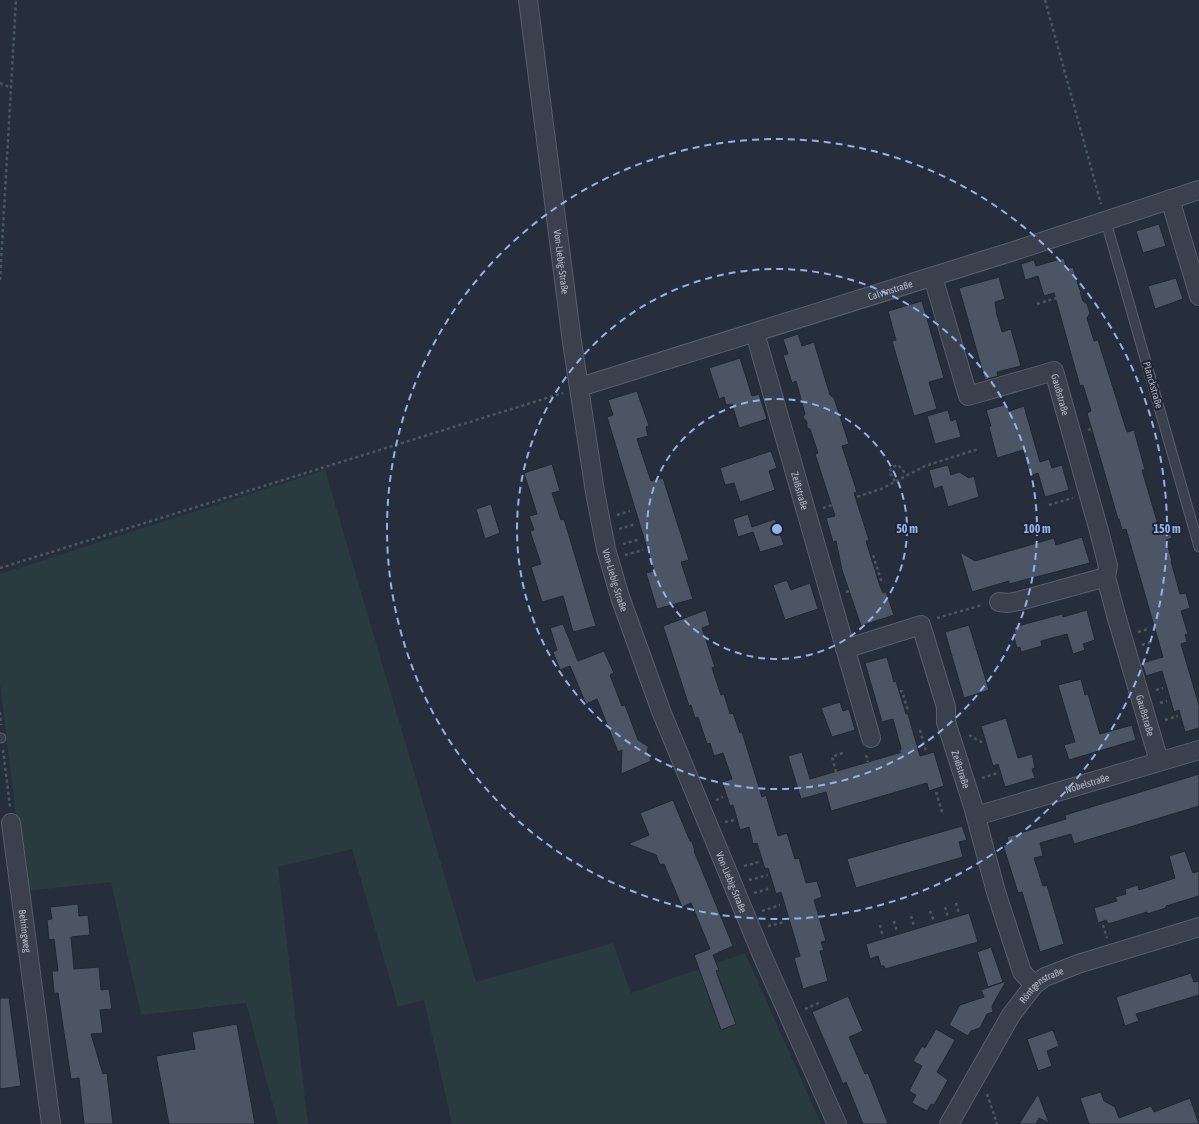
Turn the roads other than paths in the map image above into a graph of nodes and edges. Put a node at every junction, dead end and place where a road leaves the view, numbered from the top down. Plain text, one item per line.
1 (528, 0) edge
2 (1199, 190) edge
3 (1170, 199) junction
4 (1106, 222) junction
5 (933, 277) junction
6 (1199, 296) edge
7 (755, 333) junction
8 (580, 388) junction
9 (1199, 547) edge
10 (1106, 577) junction
11 (999, 602) road end
12 (845, 649) junction
13 (871, 738) dead end
14 (1199, 750) edge
15 (1159, 761) junction
16 (976, 816) junction
17 (11, 823) road end
18 (1199, 927) edge
19 (1034, 985) junction
20 (50, 1124) edge
21 (838, 1124) edge
22 (949, 1124) edge

1 - 8 street, Von-Liebig-Straße
2 - 3 street, Calvinstraße
3 - 4 street, Calvinstraße
3 - 6 street
4 - 5 street, Calvinstraße
4 - 9 lane, Planckstraße
5 - 7 street, Calvinstraße
5 - 10 street, Gaußstraße
7 - 8 street, Calvinstraße
7 - 12 street, Zeißstraße
8 - 21 street, Von-Liebig-Straße
10 - 11 street
10 - 15 street, Gaußstraße
12 - 13 street, Zeißstraße
12 - 16 street, Zeißstraße
14 - 15 street, Nobelstraße
15 - 16 street, Nobelstraße
16 - 19 street, Zeißstraße
17 - 20 street, Behringweg
18 - 19 street, Röntgenstraße
19 - 22 street, Röntgenstraße

